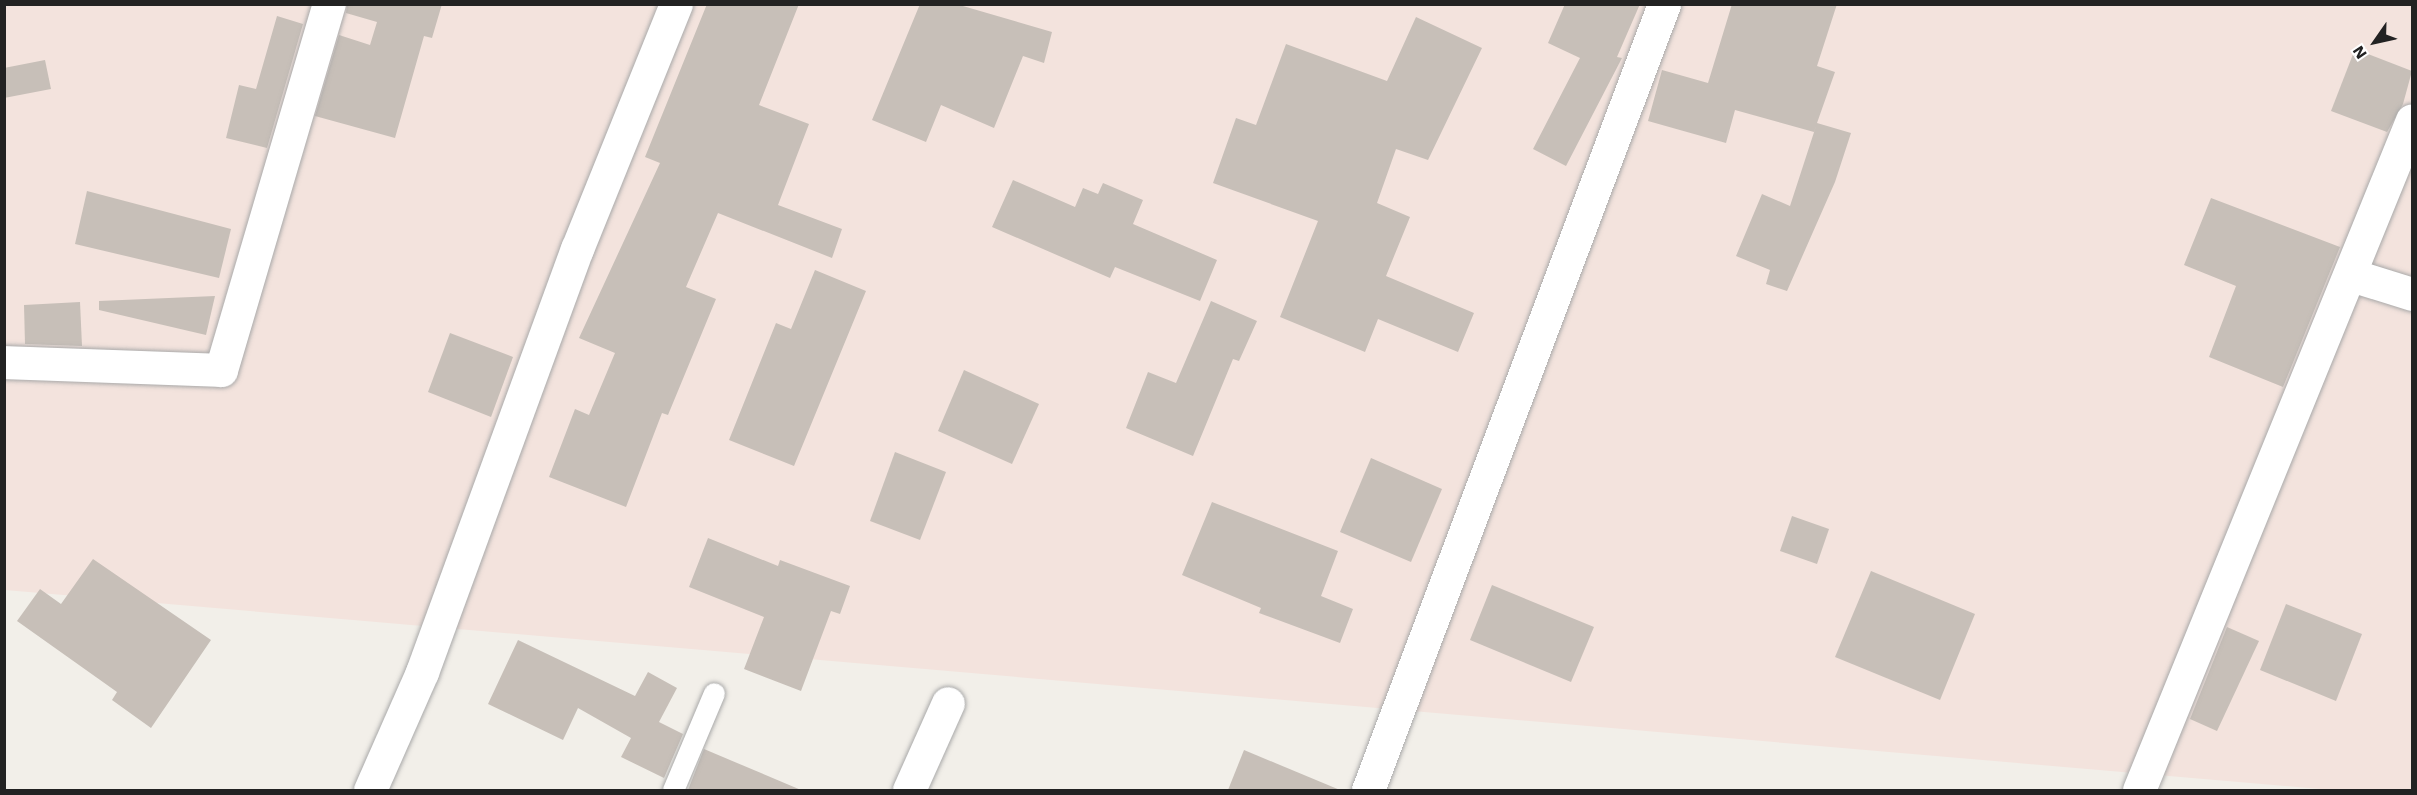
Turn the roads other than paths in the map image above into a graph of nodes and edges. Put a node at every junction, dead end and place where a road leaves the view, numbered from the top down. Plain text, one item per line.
1 (329, 4) edge
2 (676, 4) edge
3 (1664, 4) edge
4 (2412, 120) edge
5 (2351, 275) junction
6 (2412, 294) edge
7 (4, 362) edge
8 (714, 693) dead end
9 (948, 703) dead end
10 (370, 790) edge
11 (673, 790) edge
12 (909, 790) edge
13 (1368, 790) edge
14 (2139, 790) edge

1 - 7 street
2 - 10 street
3 - 13 street
4 - 5 street
5 - 6 street
5 - 14 street
8 - 11 lane
9 - 12 street

